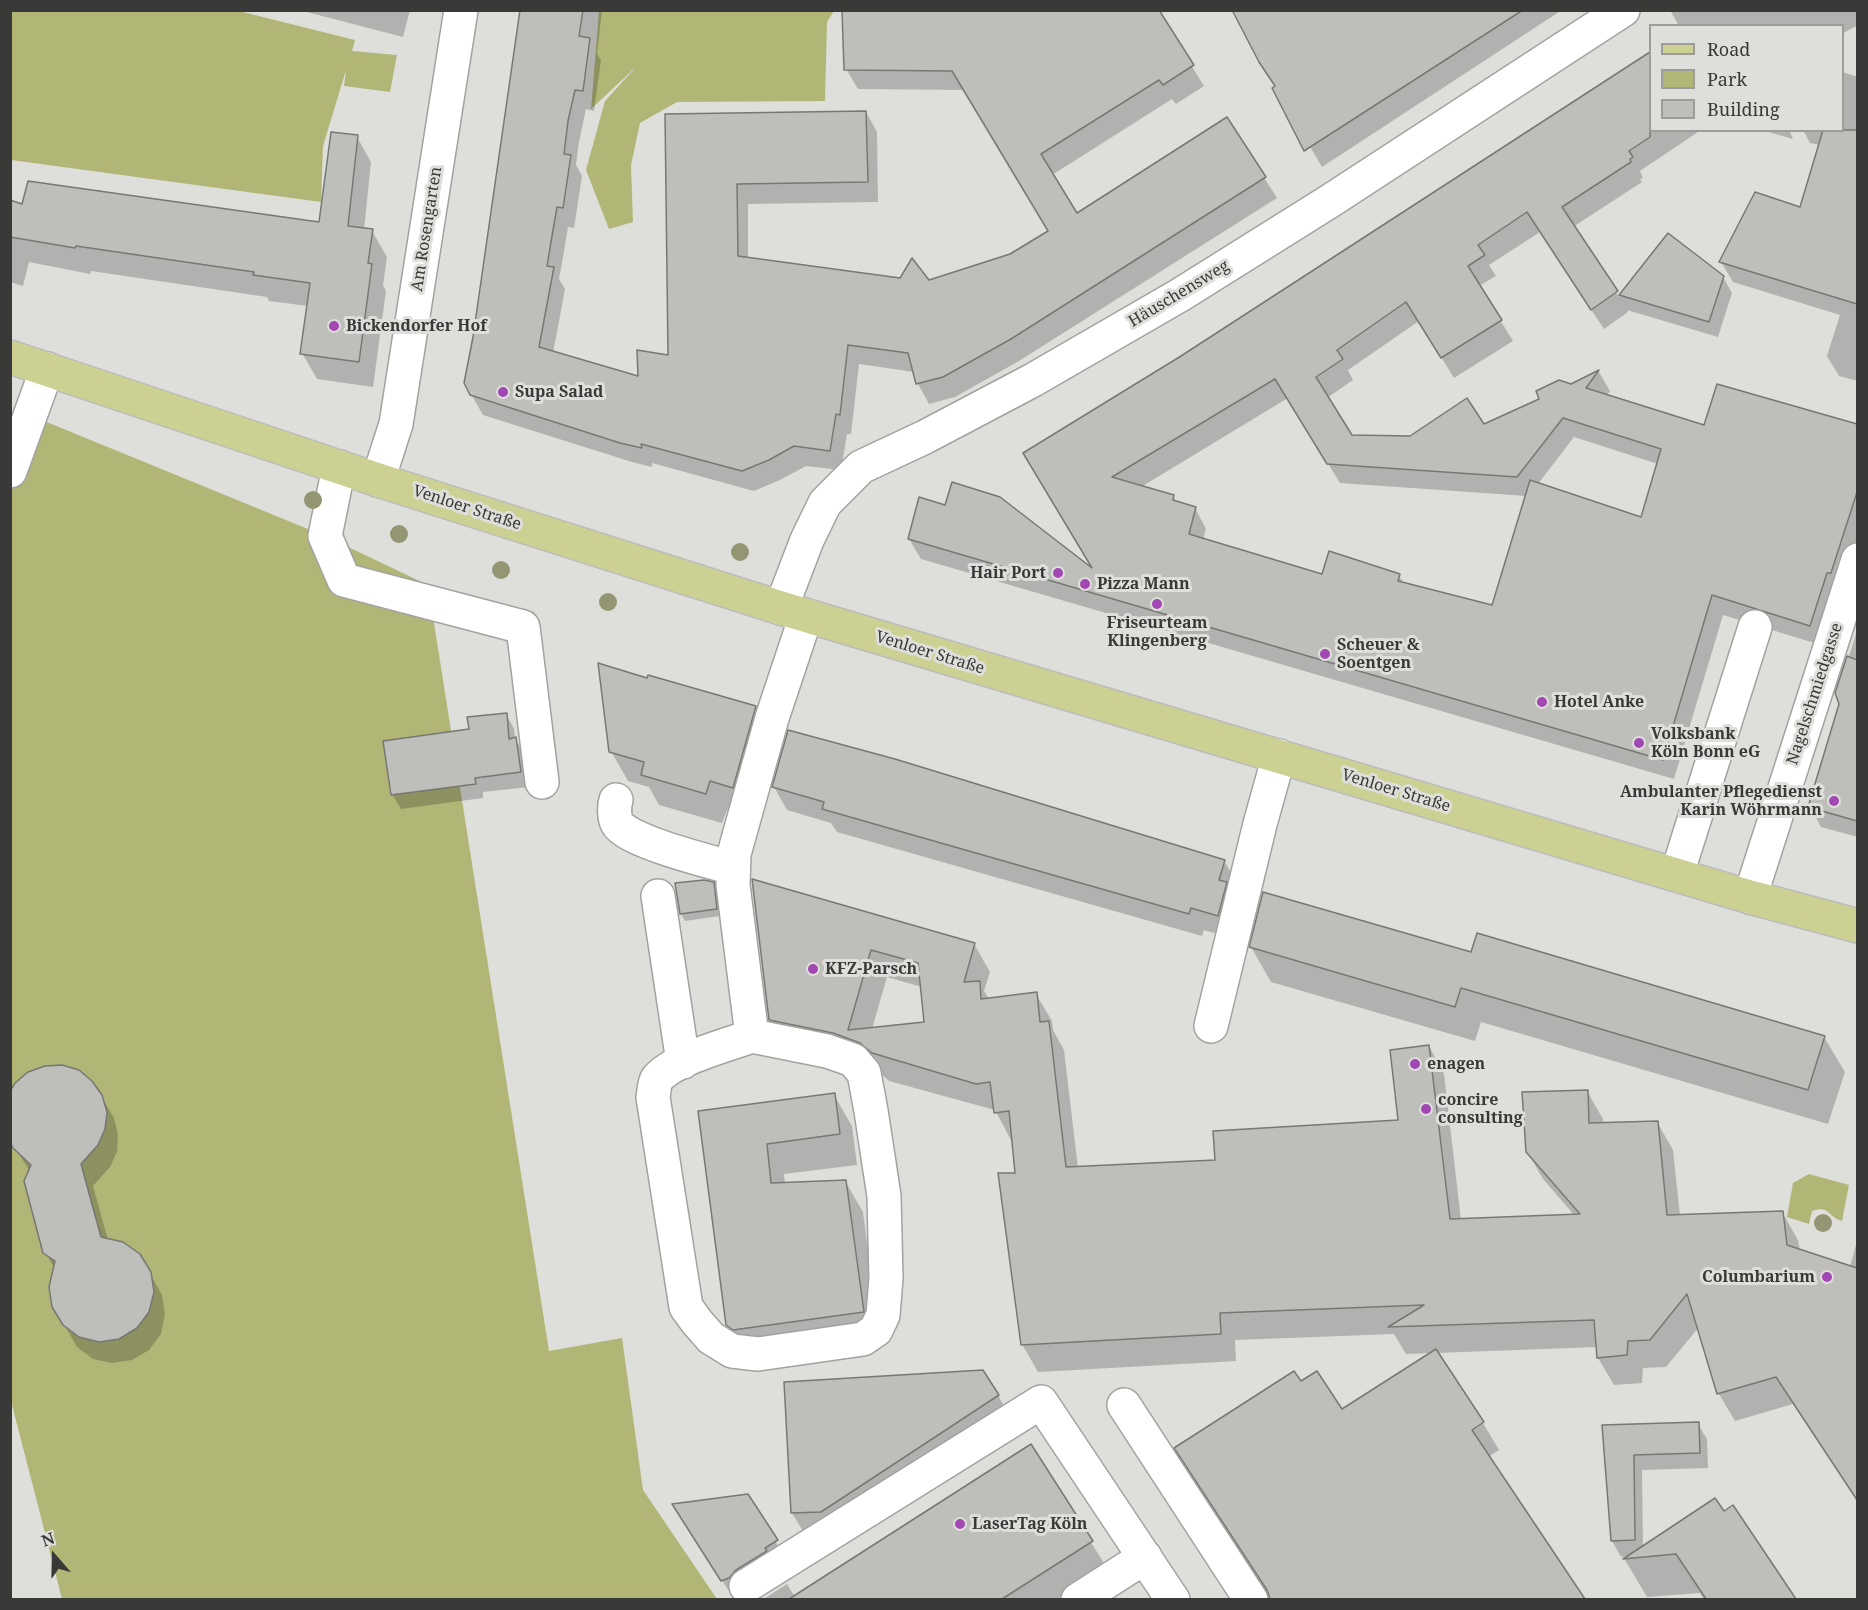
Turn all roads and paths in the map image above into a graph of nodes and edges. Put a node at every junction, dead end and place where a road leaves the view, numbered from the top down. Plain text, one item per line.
1 (461, 10) edge
2 (1623, 10) edge
3 (10, 357) edge
4 (47, 369) junction
5 (339, 467) junction
6 (10, 471) edge
7 (378, 480) junction
8 (1857, 564) edge
9 (794, 612) junction
10 (1755, 627) dead end
11 (1279, 756) junction
12 (542, 782) dead end
13 (616, 800) dead end
14 (733, 868) junction
15 (1677, 874) junction
16 (658, 896) dead end
17 (1750, 897) junction
18 (1857, 927) edge
19 (1211, 1026) dead end
20 (752, 1036) junction
21 (683, 1062) junction
22 (1124, 1405) dead end
23 (1145, 1557) junction
24 (746, 1586) dead end
25 (1078, 1599) edge
26 (1173, 1599) edge
27 (1251, 1599) edge

1 - 7 street, Am Rosengarten
2 - 9 street, Häuschensweg
3 - 4 main road, Venloer Straße
4 - 5 main road, Venloer Straße
4 - 6 street
5 - 7 main road, Venloer Straße
5 - 12 street
7 - 9 main road, Venloer Straße
8 - 17 street, Nagelschmiedgasse
9 - 11 main road, Venloer Straße
9 - 14 street, Häuschensweg
10 - 15 street
11 - 15 main road, Venloer Straße
11 - 19 street
13 - 14 street
14 - 20 street, Häuschensweg
15 - 17 main road, Venloer Straße
16 - 21 street
17 - 18 main road, Venloer Straße
20 - 21 street
20 - 21 street
22 - 27 street
23 - 24 street
23 - 25 street
23 - 26 street

